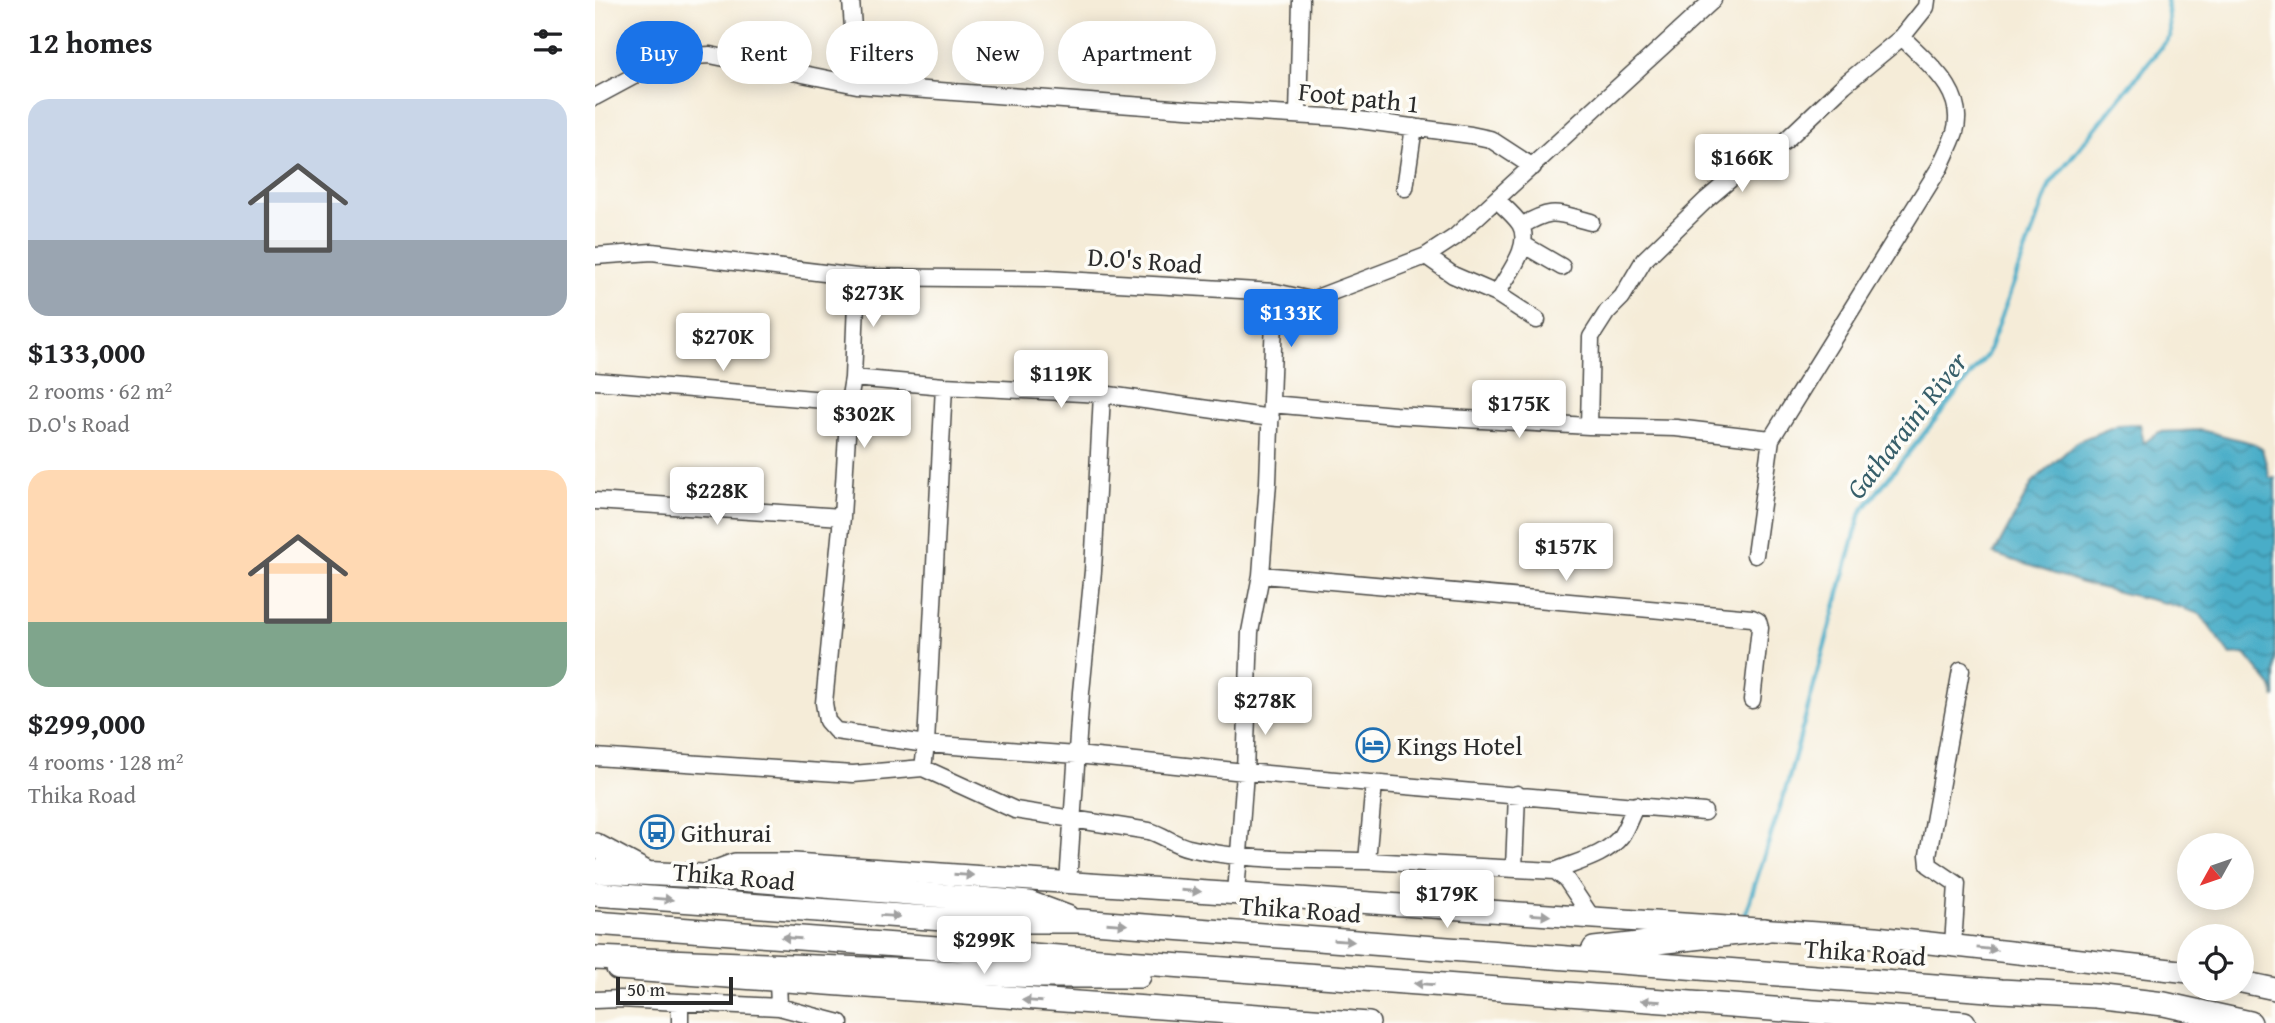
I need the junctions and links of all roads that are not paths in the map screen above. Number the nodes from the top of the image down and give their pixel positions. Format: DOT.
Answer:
graph roads {
  1 [pos="851,0"];
  2 [pos="1301,0"];
  3 [pos="1713,0"];
  4 [pos="1927,0"];
  5 [pos="1902,37"];
  6 [pos="857,85"];
  7 [pos="595,97"];
  8 [pos="1298,115"];
  9 [pos="1414,127"];
  10 [pos="1533,167"];
  11 [pos="1405,188"];
  12 [pos="1497,200"];
  13 [pos="1591,222"];
  14 [pos="1521,226"];
  15 [pos="1524,245"];
  16 [pos="595,256"];
  17 [pos="1426,256"];
  18 [pos="1562,267"];
  19 [pos="857,277"];
  20 [pos="1275,292"];
  21 [pos="1497,294"];
  22 [pos="1537,320"];
  23 [pos="853,379"];
  24 [pos="595,381"];
  25 [pos="944,386"];
  26 [pos="1102,394"];
  27 [pos="849,402"];
  28 [pos="1271,411"];
  29 [pos="1589,426"];
  30 [pos="1771,439"];
  31 [pos="595,501"];
  32 [pos="842,517"];
  33 [pos="1755,555"];
  34 [pos="1261,575"];
  35 [pos="1961,670"];
  36 [pos="1752,700"];
  37 [pos="926,744"];
  38 [pos="1077,755"];
  39 [pos="595,757"];
  40 [pos="923,768"];
  41 [pos="1245,772"];
  42 [pos="1374,783"];
  43 [pos="1517,794"];
  44 [pos="1636,805"];
  45 [pos="1704,811"];
  46 [pos="1072,819"];
  47 [pos="595,845"];
  48 [pos="1238,857"];
  49 [pos="1367,861"];
  50 [pos="1514,868"];
  51 [pos="595,871"];
  52 [pos="1555,871"];
  53 [pos="647,873"];
  54 [pos="703,876"];
  55 [pos="1069,883"];
  56 [pos="595,894"];
  57 [pos="1235,894"];
  58 [pos="1592,918"];
  59 [pos="1080,921"];
  60 [pos="595,923"];
  61 [pos="1765,930"];
  62 [pos="1953,945"];
  63 [pos="1539,955"];
  64 [pos="595,958"];
  65 [pos="595,967"];
  66 [pos="1226,970"];
  67 [pos="2177,971"];
  68 [pos="778,981"];
  69 [pos="2254,985"];
  70 [pos="2275,989"];
  71 [pos="595,1000"];
  72 [pos="680,1003"];
  73 [pos="779,1007"];
  74 [pos="1235,1018"];
  75 [pos="680,1023"];
  76 [pos="840,1023"];
  77 [pos="1369,1023"];
  78 [pos="1964,1023"];
  79 [pos="2249,1023"];
  1 -- 6 [label="street"];
  2 -- 8 [label="street"];
  3 -- 10 [label="street, D.O's Road"];
  4 -- 5 [label="street"];
  5 -- 29 [label="street"];
  5 -- 30 [label="street"];
  6 -- 7 [label="street, Foot path 1"];
  6 -- 8 [label="street, Foot path 1"];
  8 -- 9 [label="street, Foot path 1"];
  9 -- 10 [label="street, Foot path 1"];
  9 -- 11 [label="street"];
  10 -- 12 [label="street, D.O's Road"];
  12 -- 14 [label="street"];
  12 -- 17 [label="street, D.O's Road"];
  13 -- 14 [label="street"];
  14 -- 15 [label="street"];
  15 -- 18 [label="street"];
  15 -- 21 [label="street"];
  16 -- 19 [label="street, D.O's Road"];
  17 -- 20 [label="street, D.O's Road"];
  17 -- 21 [label="street"];
  19 -- 20 [label="street, D.O's Road"];
  19 -- 23 [label="street"];
  20 -- 28 [label="street"];
  21 -- 22 [label="street"];
  23 -- 25 [label="street"];
  23 -- 27 [label="street"];
  24 -- 27 [label="street"];
  25 -- 26 [label="street"];
  25 -- 37 [label="street"];
  26 -- 28 [label="street"];
  26 -- 38 [label="street"];
  27 -- 32 [label="street"];
  28 -- 29 [label="street"];
  28 -- 34 [label="street"];
  29 -- 30 [label="street"];
  30 -- 33 [label="street"];
  31 -- 32 [label="street"];
  32 -- 37 [label="street"];
  34 -- 36 [label="street"];
  34 -- 41 [label="street"];
  35 -- 62 [label="street"];
  37 -- 38 [label="street"];
  37 -- 40 [label="street"];
  38 -- 41 [label="street"];
  38 -- 46 [label="street"];
  39 -- 40 [label="street"];
  40 -- 46 [label="street"];
  41 -- 42 [label="street"];
  41 -- 48 [label="street"];
  42 -- 43 [label="street"];
  42 -- 49 [label="street"];
  43 -- 44 [label="street"];
  43 -- 50 [label="street"];
  44 -- 45 [label="street"];
  44 -- 52 [label="street"];
  46 -- 48 [label="street"];
  46 -- 55 [label="street"];
  47 -- 53 [label="highway"];
  48 -- 49 [label="street"];
  48 -- 57 [label="street"];
  49 -- 50 [label="street"];
  50 -- 52 [label="street"];
  51 -- 53 [label="highway"];
  52 -- 58 [label="street"];
  53 -- 54 [label="highway"];
  54 -- 55 [label="main road, Thika Road, one-way"];
  54 -- 59 [label="highway"];
  55 -- 57 [label="main road, Thika Road, one-way"];
  56 -- 59 [label="highway, Thika Road, one-way"];
  57 -- 58 [label="main road, Thika Road, one-way"];
  58 -- 61 [label="main road, Thika Road"];
  59 -- 63 [label="highway, Thika Road, one-way"];
  66 -- 60 [label="highway, one-way"];
  61 -- 62 [label="main road, Thika Road"];
  61 -- 63 [label="highway"];
  62 -- 67 [label="main road, Thika Road, one-way"];
  63 -- 79 [label="highway, Thika Road"];
  64 -- 66 [label="highway"];
  65 -- 68 [label="main road"];
  78 -- 66 [label="highway, one-way"];
  68 -- 73 [label="street"];
  74 -- 68 [label="main road, one-way"];
  69 -- 70 [label="main road"];
  71 -- 72 [label="street"];
  72 -- 73 [label="street"];
  72 -- 75 [label="street"];
  73 -- 76 [label="street"];
  74 -- 77 [label="main road"];
}
